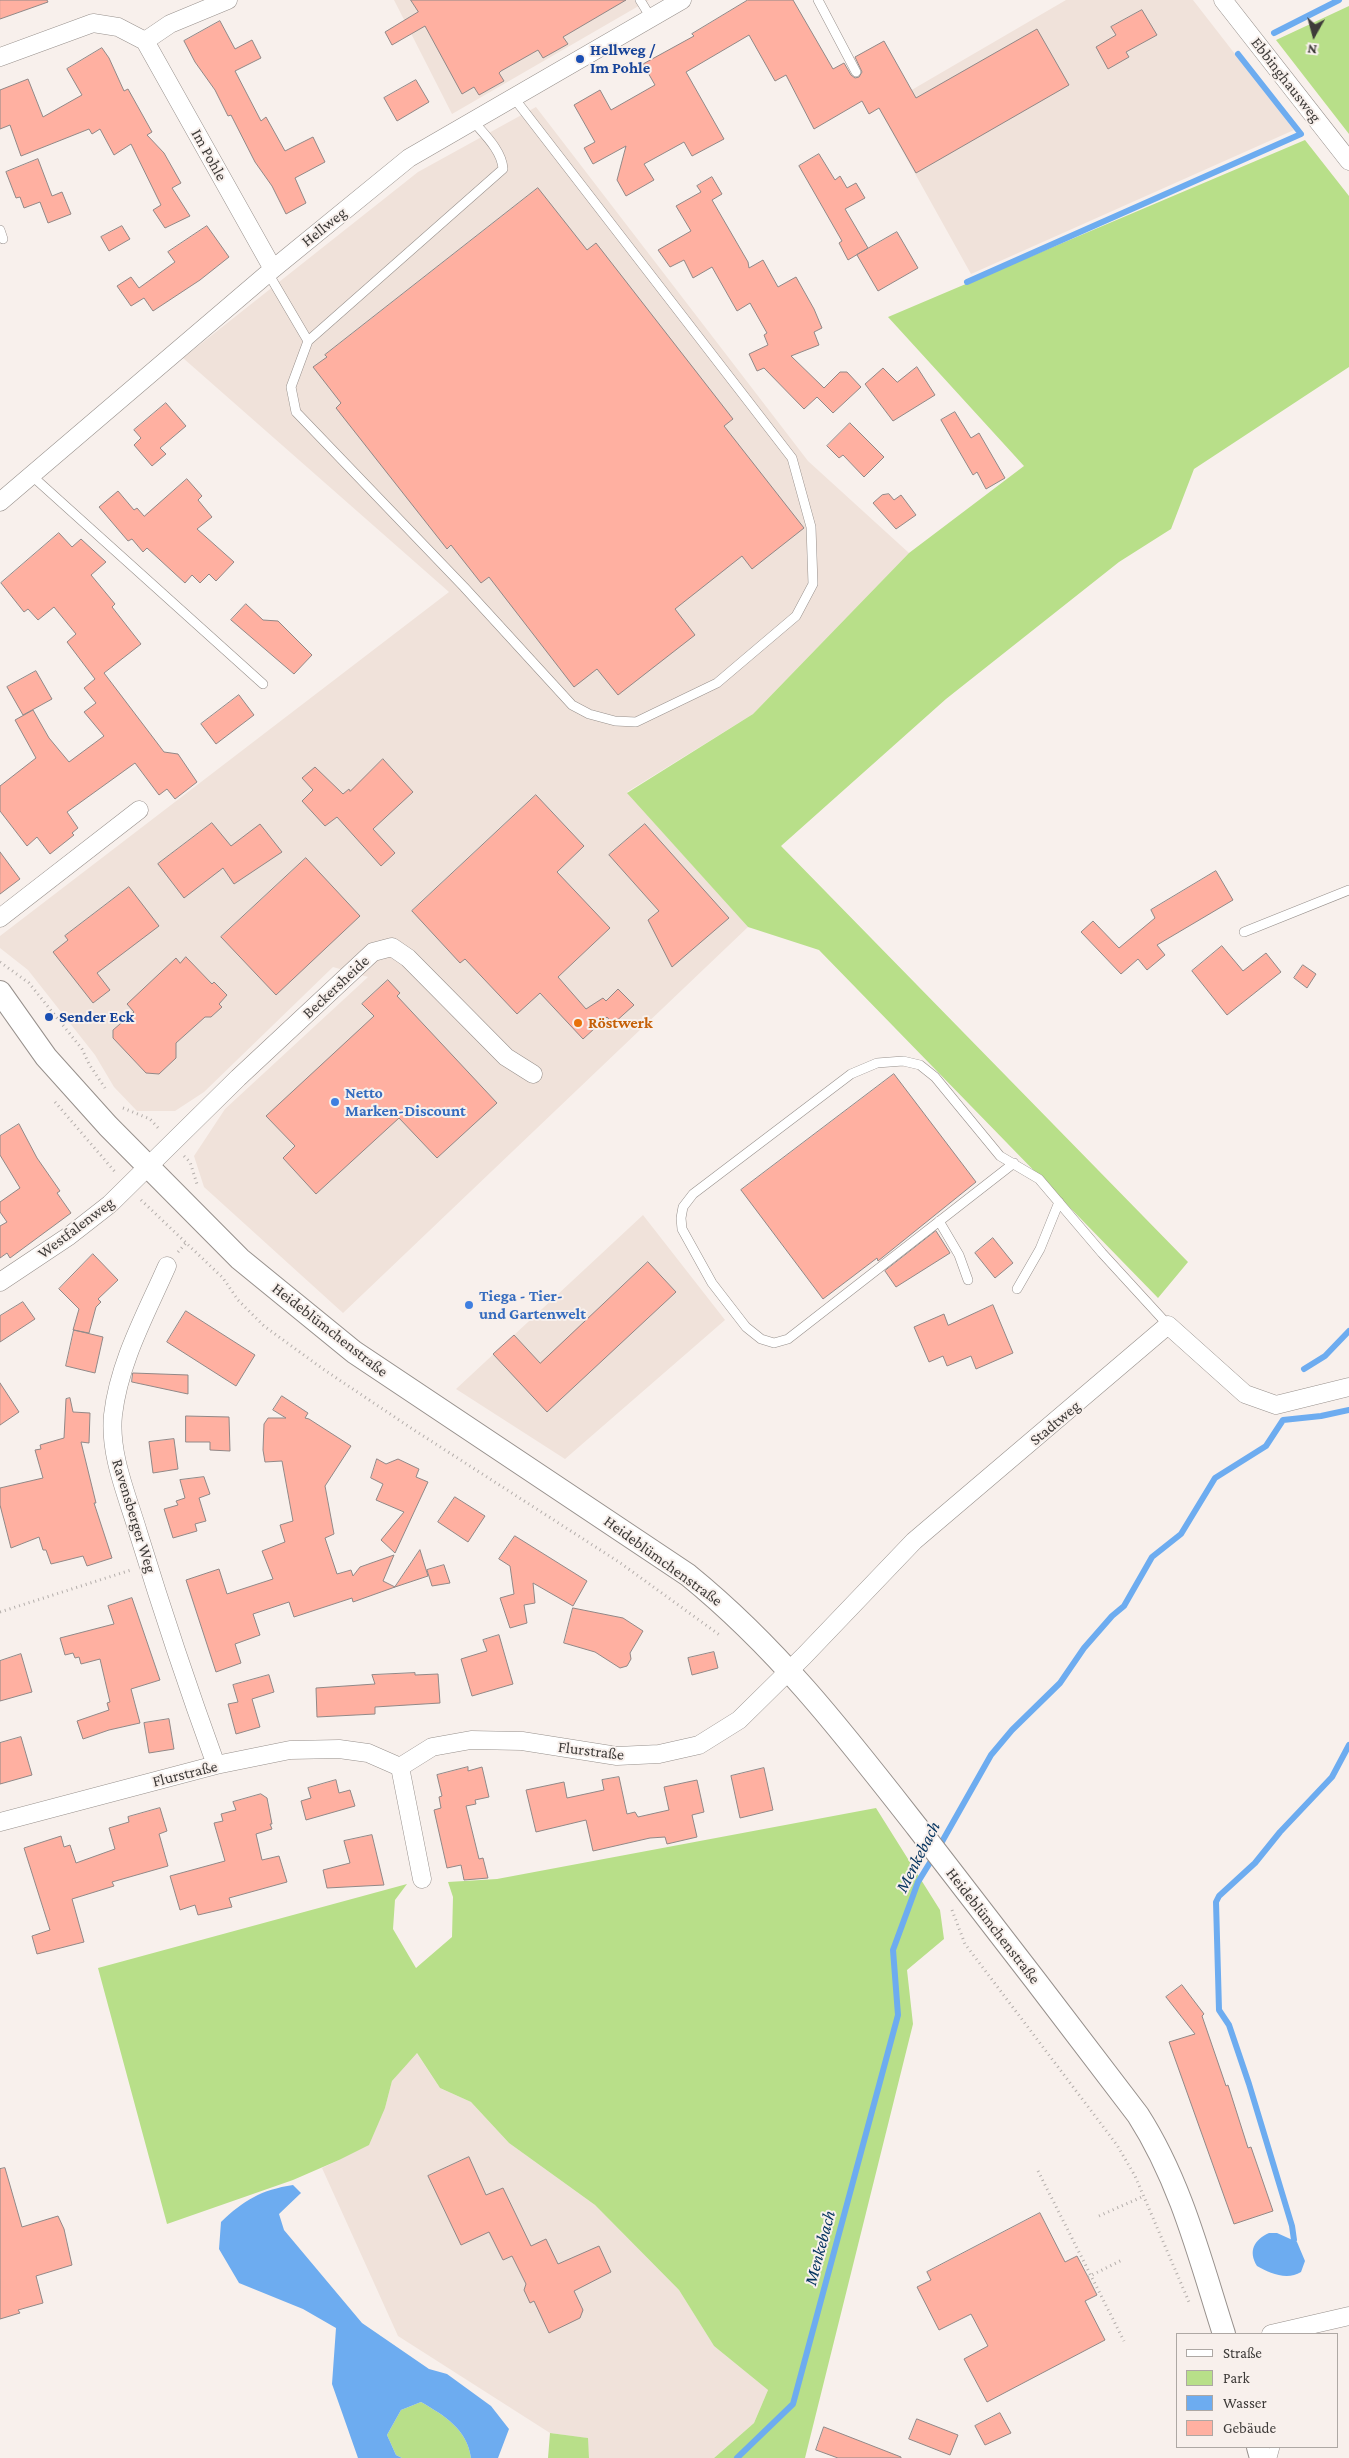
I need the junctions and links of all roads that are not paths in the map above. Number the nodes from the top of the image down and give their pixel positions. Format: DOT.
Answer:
graph roads {
  1 [pos="228,0"];
  2 [pos="640,0"];
  3 [pos="682,0"];
  4 [pos="818,0"];
  5 [pos="1223,0"];
  6 [pos="651,18"];
  7 [pos="145,41"];
  8 [pos="0,57"];
  9 [pos="856,72"];
  10 [pos="514,98"];
  11 [pos="473,121"];
  12 [pos="1349,160"];
  13 [pos="270,271"];
  14 [pos="308,341"];
  15 [pos="31,476"];
  16 [pos="0,502"];
  17 [pos="263,684"];
  18 [pos="139,810"];
  19 [pos="1349,890"];
  20 [pos="0,918"];
  21 [pos="1244,932"];
  22 [pos="0,992"];
  23 [pos="533,1074"];
  24 [pos="1014,1163"];
  25 [pos="147,1167"];
  26 [pos="1059,1202"];
  27 [pos="939,1221"];
  28 [pos="167,1266"];
  29 [pos="968,1280"];
  30 [pos="0,1282"];
  31 [pos="1017,1289"];
  32 [pos="1168,1325"];
  33 [pos="1349,1387"];
  34 [pos="790,1670"];
  35 [pos="216,1765"];
  36 [pos="400,1767"];
  37 [pos="0,1822"];
  38 [pos="422,1879"];
  39 [pos="1349,2316"];
  40 [pos="1300,2330"];
  41 [pos="1224,2333"];
  42 [pos="1278,2333"];
  1 -- 7 [label="street"];
  2 -- 6 [label="lane"];
  3 -- 6 [label="street, Hellweg"];
  4 -- 9 [label="lane"];
  5 -- 12 [label="street, Ebbinghausweg"];
  6 -- 10 [label="street, Hellweg"];
  7 -- 8 [label="street"];
  7 -- 13 [label="street, Im Pohle"];
  10 -- 11 [label="street, Hellweg"];
  10 -- 14 [label="lane"];
  11 -- 13 [label="street, Hellweg"];
  11 -- 14 [label="lane"];
  13 -- 14 [label="lane"];
  13 -- 15 [label="street, Hellweg"];
  15 -- 16 [label="street, Hellweg"];
  15 -- 17 [label="lane"];
  18 -- 20 [label="street"];
  19 -- 21 [label="lane"];
  22 -- 25 [label="street, Heideblümchenstraße"];
  23 -- 25 [label="street, Beckersheide"];
  24 -- 26 [label="lane"];
  24 -- 27 [label="lane"];
  24 -- 27 [label="lane"];
  25 -- 30 [label="street, Westfalenweg"];
  25 -- 34 [label="street, Heideblümchenstraße"];
  26 -- 31 [label="lane"];
  26 -- 32 [label="lane"];
  27 -- 29 [label="lane"];
  28 -- 35 [label="street, Ravensberger Weg"];
  32 -- 33 [label="street"];
  32 -- 34 [label="street, Stadtweg"];
  34 -- 36 [label="street, Flurstraße"];
  34 -- 41 [label="street, Heideblümchenstraße"];
  35 -- 36 [label="street, Flurstraße"];
  35 -- 37 [label="street, Flurstraße"];
  36 -- 38 [label="street"];
  39 -- 40 [label="street"];
  40 -- 42 [label="street"];
}
